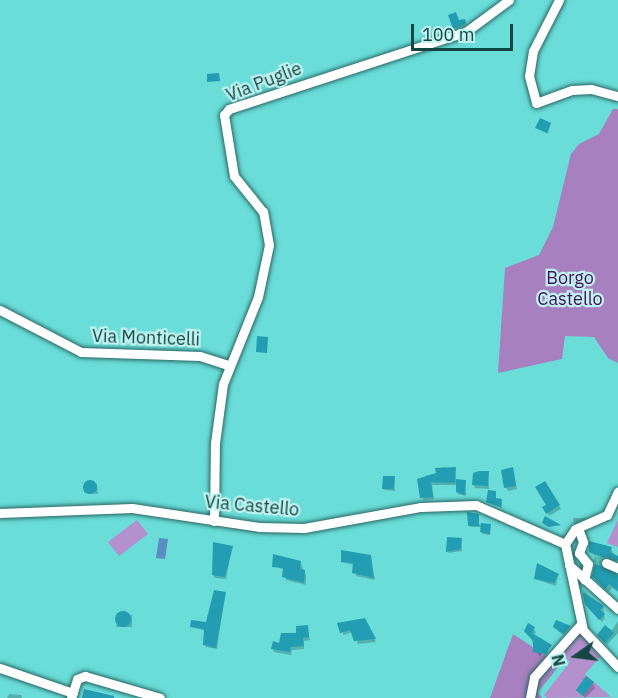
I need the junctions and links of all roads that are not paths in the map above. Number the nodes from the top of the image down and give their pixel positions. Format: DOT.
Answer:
graph roads {
  1 [pos="509,0"];
  2 [pos="559,0"];
  3 [pos="618,96"];
  4 [pos="0,310"];
  5 [pos="227,365"];
  6 [pos="618,491"];
  7 [pos="0,513"];
  8 [pos="214,521"];
  9 [pos="578,528"];
  10 [pos="565,544"];
  11 [pos="579,553"];
  12 [pos="594,558"];
  13 [pos="606,563"];
  14 [pos="569,565"];
  15 [pos="618,568"];
  16 [pos="584,580"];
  17 [pos="618,609"];
  18 [pos="581,624"];
  19 [pos="618,667"];
  20 [pos="0,668"];
  21 [pos="72,696"];
  22 [pos="160,698"];
  23 [pos="530,698"];
  1 -- 5 [label="street, Via Puglie"];
  2 -- 3 [label="street"];
  4 -- 5 [label="street, Via Monticelli"];
  5 -- 8 [label="street, Via Puglie"];
  6 -- 9 [label="street"];
  7 -- 8 [label="street, Via Castello"];
  8 -- 10 [label="street, Via Castello"];
  9 -- 10 [label="street"];
  9 -- 11 [label="street"];
  10 -- 14 [label="street"];
  11 -- 12 [label="street"];
  11 -- 16 [label="street"];
  13 -- 15 [label="street"];
  14 -- 16 [label="street"];
  14 -- 18 [label="street"];
  16 -- 17 [label="street"];
  18 -- 19 [label="street"];
  18 -- 23 [label="street"];
  20 -- 21 [label="street"];
  21 -- 22 [label="street"];
}
